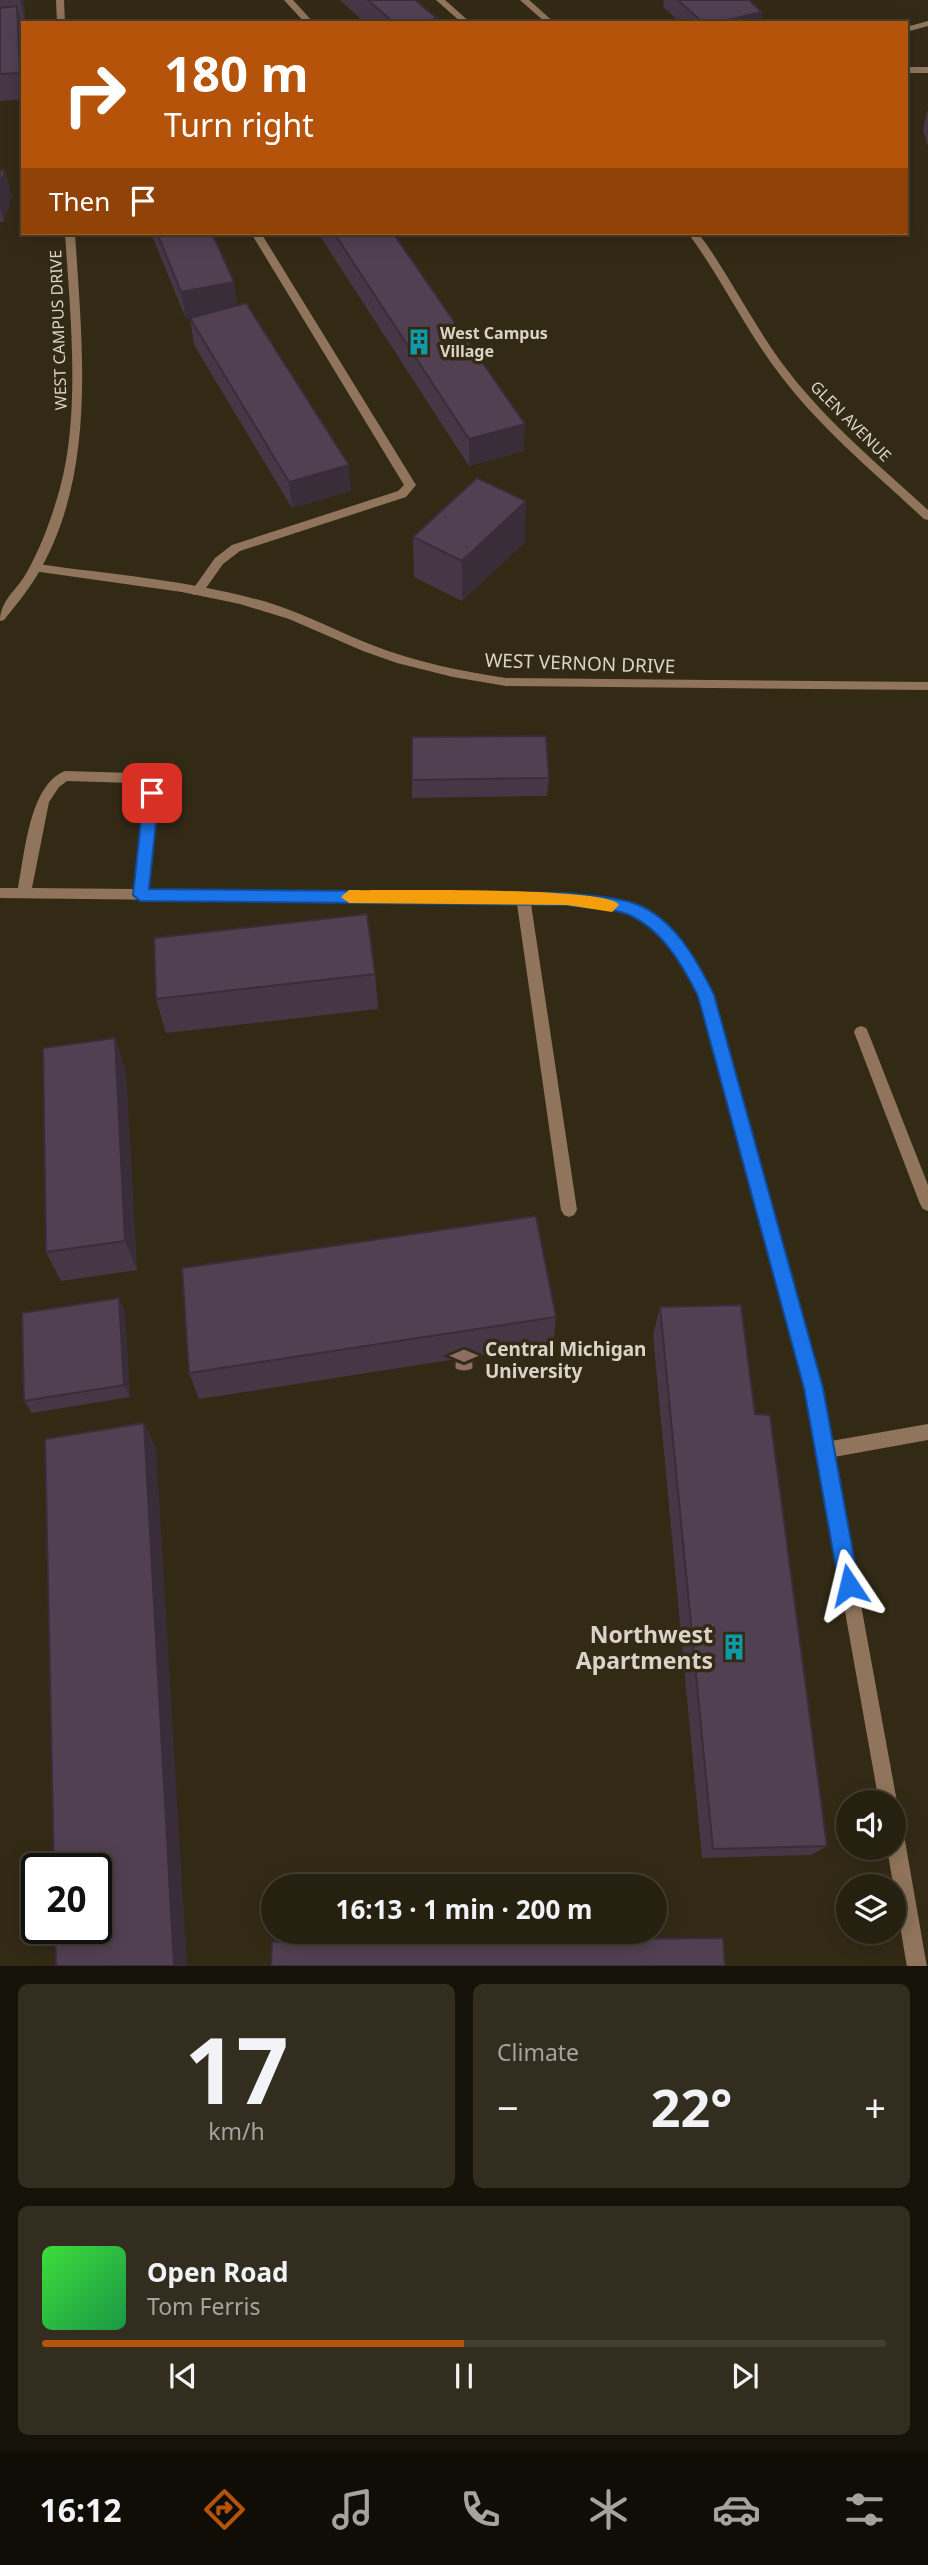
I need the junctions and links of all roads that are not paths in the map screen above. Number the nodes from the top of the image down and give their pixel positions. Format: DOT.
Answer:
graph roads {
  1 [pos="60,0"];
  2 [pos="288,0"];
  3 [pos="440,0"];
  4 [pos="524,0"];
  5 [pos="61,21"];
  6 [pos="308,21"];
  7 [pos="465,21"];
  8 [pos="549,21"];
  9 [pos="928,23"];
  10 [pos="908,29"];
  11 [pos="908,70"];
  12 [pos="928,70"];
  13 [pos="70,235"];
  14 [pos="257,235"];
  15 [pos="694,235"];
  16 [pos="928,516"];
  17 [pos="37,568"];
  18 [pos="197,592"];
  19 [pos="0,617"];
  20 [pos="928,686"];
  21 [pos="0,893"];
  22 [pos="24,894"];
  23 [pos="140,895"];
  24 [pos="523,898"];
  25 [pos="861,1032"];
  26 [pos="928,1204"];
  27 [pos="569,1210"];
  28 [pos="928,1432"];
  29 [pos="824,1450"];
  30 [pos="886,1790"];
  31 [pos="898,1860"];
  32 [pos="917,1966"];
  1 -- 5 [label="street"];
  2 -- 6 [label="street"];
  3 -- 7 [label="street"];
  4 -- 8 [label="street"];
  9 -- 10 [label="street"];
  11 -- 12 [label="street"];
  13 -- 17 [label="street, WEST CAMPUS DRIVE"];
  14 -- 18 [label="street"];
  15 -- 16 [label="street, GLEN AVENUE"];
  17 -- 18 [label="street, WEST VERNON DRIVE"];
  17 -- 19 [label="street, WEST CAMPUS DRIVE"];
  18 -- 20 [label="street, WEST VERNON DRIVE"];
  21 -- 22 [label="street"];
  22 -- 23 [label="street"];
  22 -- 23 [label="street"];
  23 -- 24 [label="street"];
  24 -- 27 [label="street"];
  24 -- 29 [label="street"];
  25 -- 26 [label="street"];
  28 -- 29 [label="street"];
  29 -- 30 [label="street"];
  31 -- 32 [label="street"];
}
